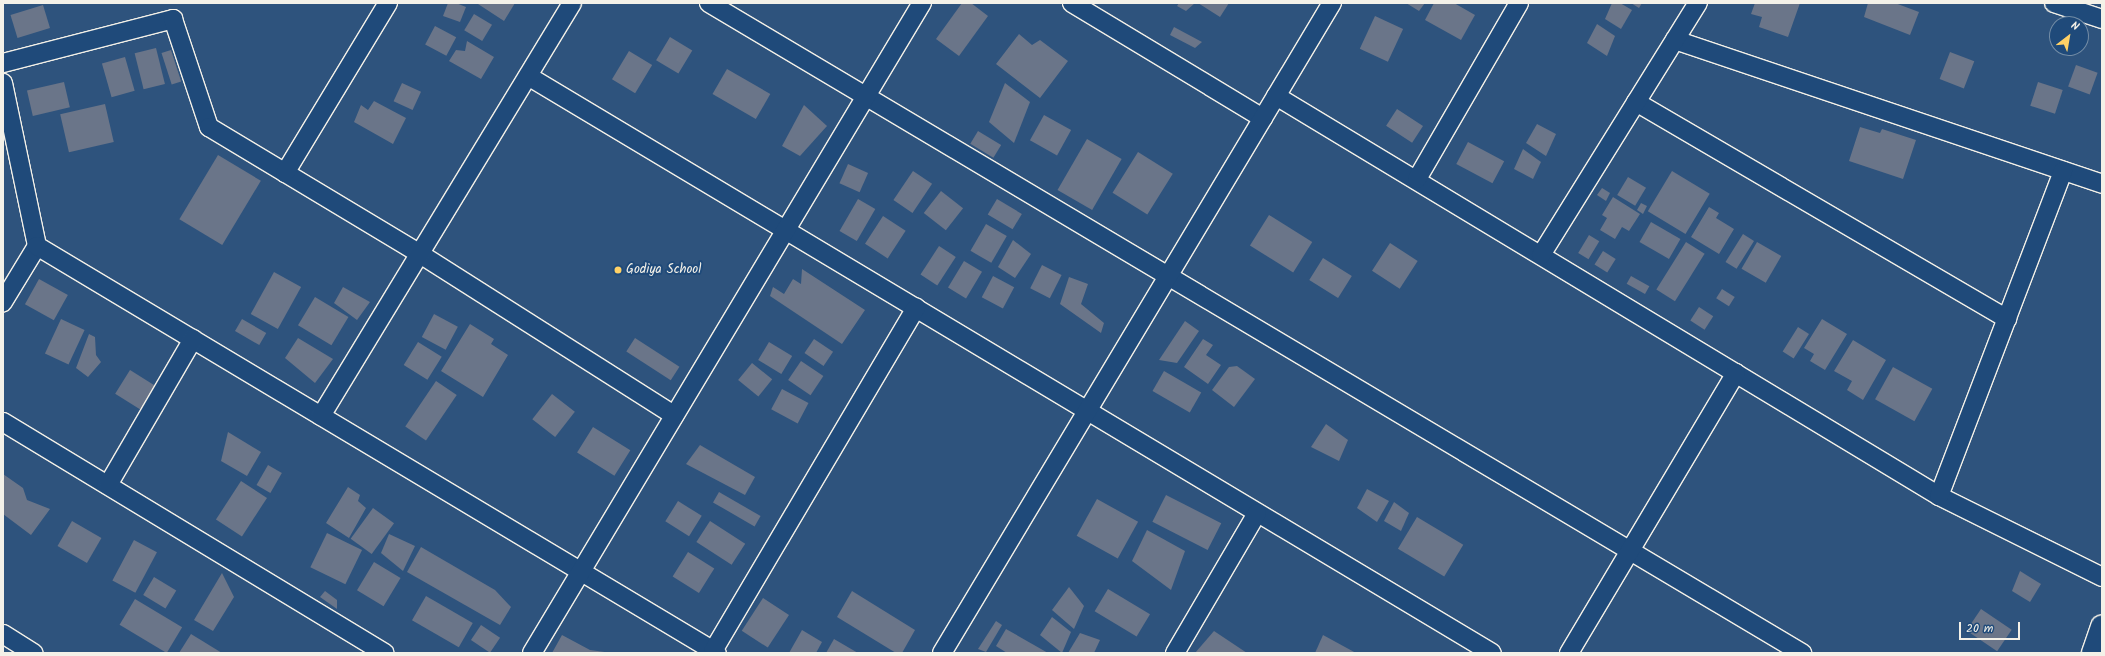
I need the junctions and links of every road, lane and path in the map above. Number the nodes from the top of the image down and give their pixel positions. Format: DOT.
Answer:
graph roads {
  1 [pos="388,3"];
  2 [pos="572,3"];
  3 [pos="709,3"];
  4 [pos="922,3"];
  5 [pos="1072,3"];
  6 [pos="1332,3"];
  7 [pos="1519,3"];
  8 [pos="1698,3"];
  9 [pos="2054,3"];
  10 [pos="1095,9"];
  11 [pos="2102,19"];
  12 [pos="1675,40"];
  13 [pos="3,63"];
  14 [pos="528,76"];
  15 [pos="3,83"];
  16 [pos="866,96"];
  17 [pos="1276,96"];
  18 [pos="1636,102"];
  19 [pos="1263,118"];
  20 [pos="2063,171"];
  21 [pos="285,173"];
  22 [pos="1417,179"];
  23 [pos="2102,184"];
  24 [pos="785,230"];
  25 [pos="37,246"];
  26 [pos="420,254"];
  27 [pos="1541,255"];
  28 [pos="1168,277"];
  29 [pos="3,302"];
  30 [pos="916,308"];
  31 [pos="2007,319"];
  32 [pos="193,339"];
  33 [pos="1736,373"];
  34 [pos="1087,411"];
  35 [pos="674,415"];
  36 [pos="321,416"];
  37 [pos="3,422"];
  38 [pos="108,486"];
  39 [pos="1939,496"];
  40 [pos="1257,513"];
  41 [pos="1630,551"];
  42 [pos="580,571"];
  43 [pos="2102,577"];
  44 [pos="2102,627"];
  45 [pos="3,634"];
  46 [pos="715,652"];
  47 [pos="34,653"];
  48 [pos="386,653"];
  49 [pos="532,653"];
  50 [pos="942,653"];
  51 [pos="1175,653"];
  52 [pos="1492,653"];
  53 [pos="1569,653"];
  54 [pos="1802,653"];
  55 [pos="2093,653"];
  1 -- 21 [label="street"];
  2 -- 14 [label="street"];
  3 -- 16 [label="street"];
  4 -- 16 [label="street"];
  5 -- 10 [label="street"];
  6 -- 17 [label="street"];
  7 -- 22 [label="street"];
  8 -- 12 [label="street"];
  9 -- 11 [label="street"];
  10 -- 19 [label="street"];
  12 -- 18 [label="street"];
  12 -- 20 [label="street"];
  13 -- 21 [label="street"];
  14 -- 24 [label="street"];
  14 -- 26 [label="street"];
  15 -- 25 [label="street"];
  16 -- 24 [label="street"];
  16 -- 28 [label="street"];
  17 -- 19 [label="street"];
  17 -- 22 [label="street"];
  18 -- 27 [label="street"];
  18 -- 31 [label="street"];
  19 -- 28 [label="street"];
  20 -- 23 [label="street"];
  20 -- 31 [label="street"];
  21 -- 26 [label="street"];
  22 -- 27 [label="street"];
  24 -- 30 [label="street"];
  24 -- 35 [label="street"];
  25 -- 29 [label="street"];
  25 -- 32 [label="street"];
  26 -- 35 [label="street"];
  26 -- 36 [label="street"];
  27 -- 33 [label="street"];
  28 -- 34 [label="street"];
  28 -- 41 [label="street"];
  30 -- 34 [label="street"];
  30 -- 46 [label="street"];
  31 -- 39 [label="street"];
  32 -- 36 [label="street"];
  32 -- 38 [label="street"];
  33 -- 39 [label="street"];
  33 -- 41 [label="street"];
  34 -- 40 [label="street"];
  34 -- 50 [label="street"];
  35 -- 42 [label="street"];
  36 -- 42 [label="street"];
  37 -- 38 [label="street"];
  38 -- 48 [label="street"];
  39 -- 43 [label="street"];
  40 -- 51 [label="street"];
  40 -- 52 [label="street"];
  41 -- 53 [label="street"];
  41 -- 54 [label="street"];
  42 -- 46 [label="street"];
  42 -- 49 [label="street"];
  44 -- 55 [label="street"];
  45 -- 47 [label="street"];
}
